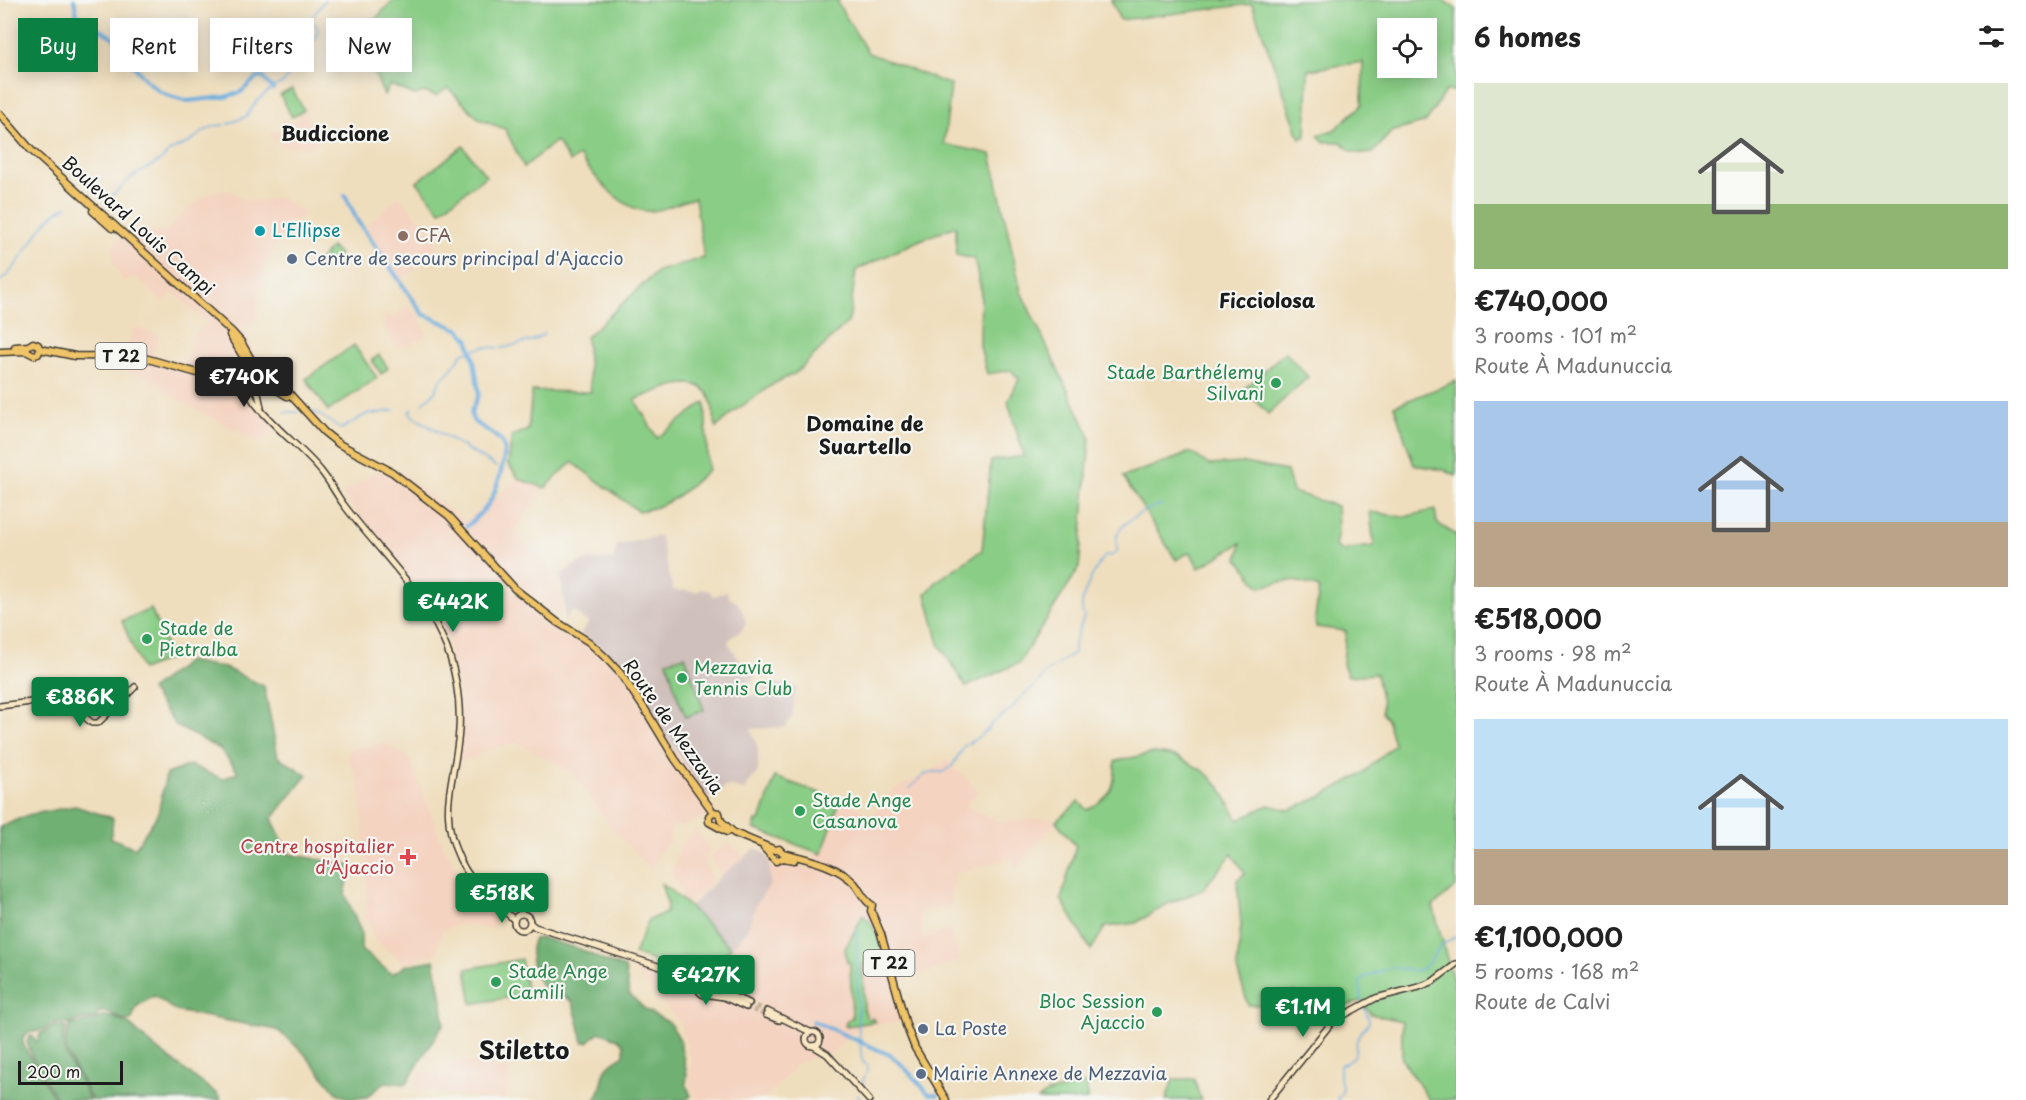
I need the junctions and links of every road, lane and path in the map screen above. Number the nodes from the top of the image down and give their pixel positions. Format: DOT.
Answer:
graph roads {
  1 [pos="0,114"];
  2 [pos="0,120"];
  3 [pos="0,351"];
  4 [pos="253,363"];
  5 [pos="243,368"];
  6 [pos="201,374"];
  7 [pos="266,375"];
  8 [pos="243,385"];
  9 [pos="259,388"];
  10 [pos="303,411"];
  11 [pos="263,412"];
  12 [pos="135,687"];
  13 [pos="0,706"];
  14 [pos="713,812"];
  15 [pos="719,823"];
  16 [pos="773,852"];
  17 [pos="783,856"];
  18 [pos="515,918"];
  19 [pos="531,926"];
  20 [pos="1456,964"];
  21 [pos="699,982"];
  22 [pos="714,989"];
  23 [pos="708,995"];
  24 [pos="766,1013"];
  25 [pos="808,1035"];
  26 [pos="817,1044"];
  27 [pos="869,1100"];
  28 [pos="946,1100"];
  29 [pos="1269,1100"];
  1 -- 4 [label="main road, Boulevard Louis Campi"];
  2 -- 5 [label="main road, Boulevard Louis Campi"];
  3 -- 6 [label="main road, T 22"];
  4 -- 5 [label="main road"];
  4 -- 7 [label="main road"];
  5 -- 6 [label="main road, T 22"];
  5 -- 8 [label="main road"];
  6 -- 8 [label="main road, T 22"];
  7 -- 9 [label="main road"];
  7 -- 10 [label="main road, Route de Mezzavia"];
  8 -- 9 [label="main road"];
  8 -- 11 [label="main road"];
  9 -- 10 [label="main road, Route de Mezzavia"];
  9 -- 11 [label="main road"];
  10 -- 14 [label="main road, Route de Mezzavia"];
  11 -- 18 [label="main road"];
  12 -- 13 [label="main road"];
  14 -- 15 [label="main road"];
  14 -- 15 [label="main road"];
  15 -- 16 [label="main road, Route de Mezzavia"];
  16 -- 17 [label="main road"];
  16 -- 17 [label="main road"];
  17 -- 28 [label="main road, T 22"];
  18 -- 19 [label="main road"];
  18 -- 19 [label="main road"];
  19 -- 21 [label="main road"];
  20 -- 29 [label="main road"];
  21 -- 22 [label="main road"];
  21 -- 23 [label="main road"];
  22 -- 23 [label="main road"];
  22 -- 23 [label="main road"];
  24 -- 25 [label="main road"];
  25 -- 26 [label="main road"];
  25 -- 26 [label="main road"];
  26 -- 27 [label="main road"];
}
